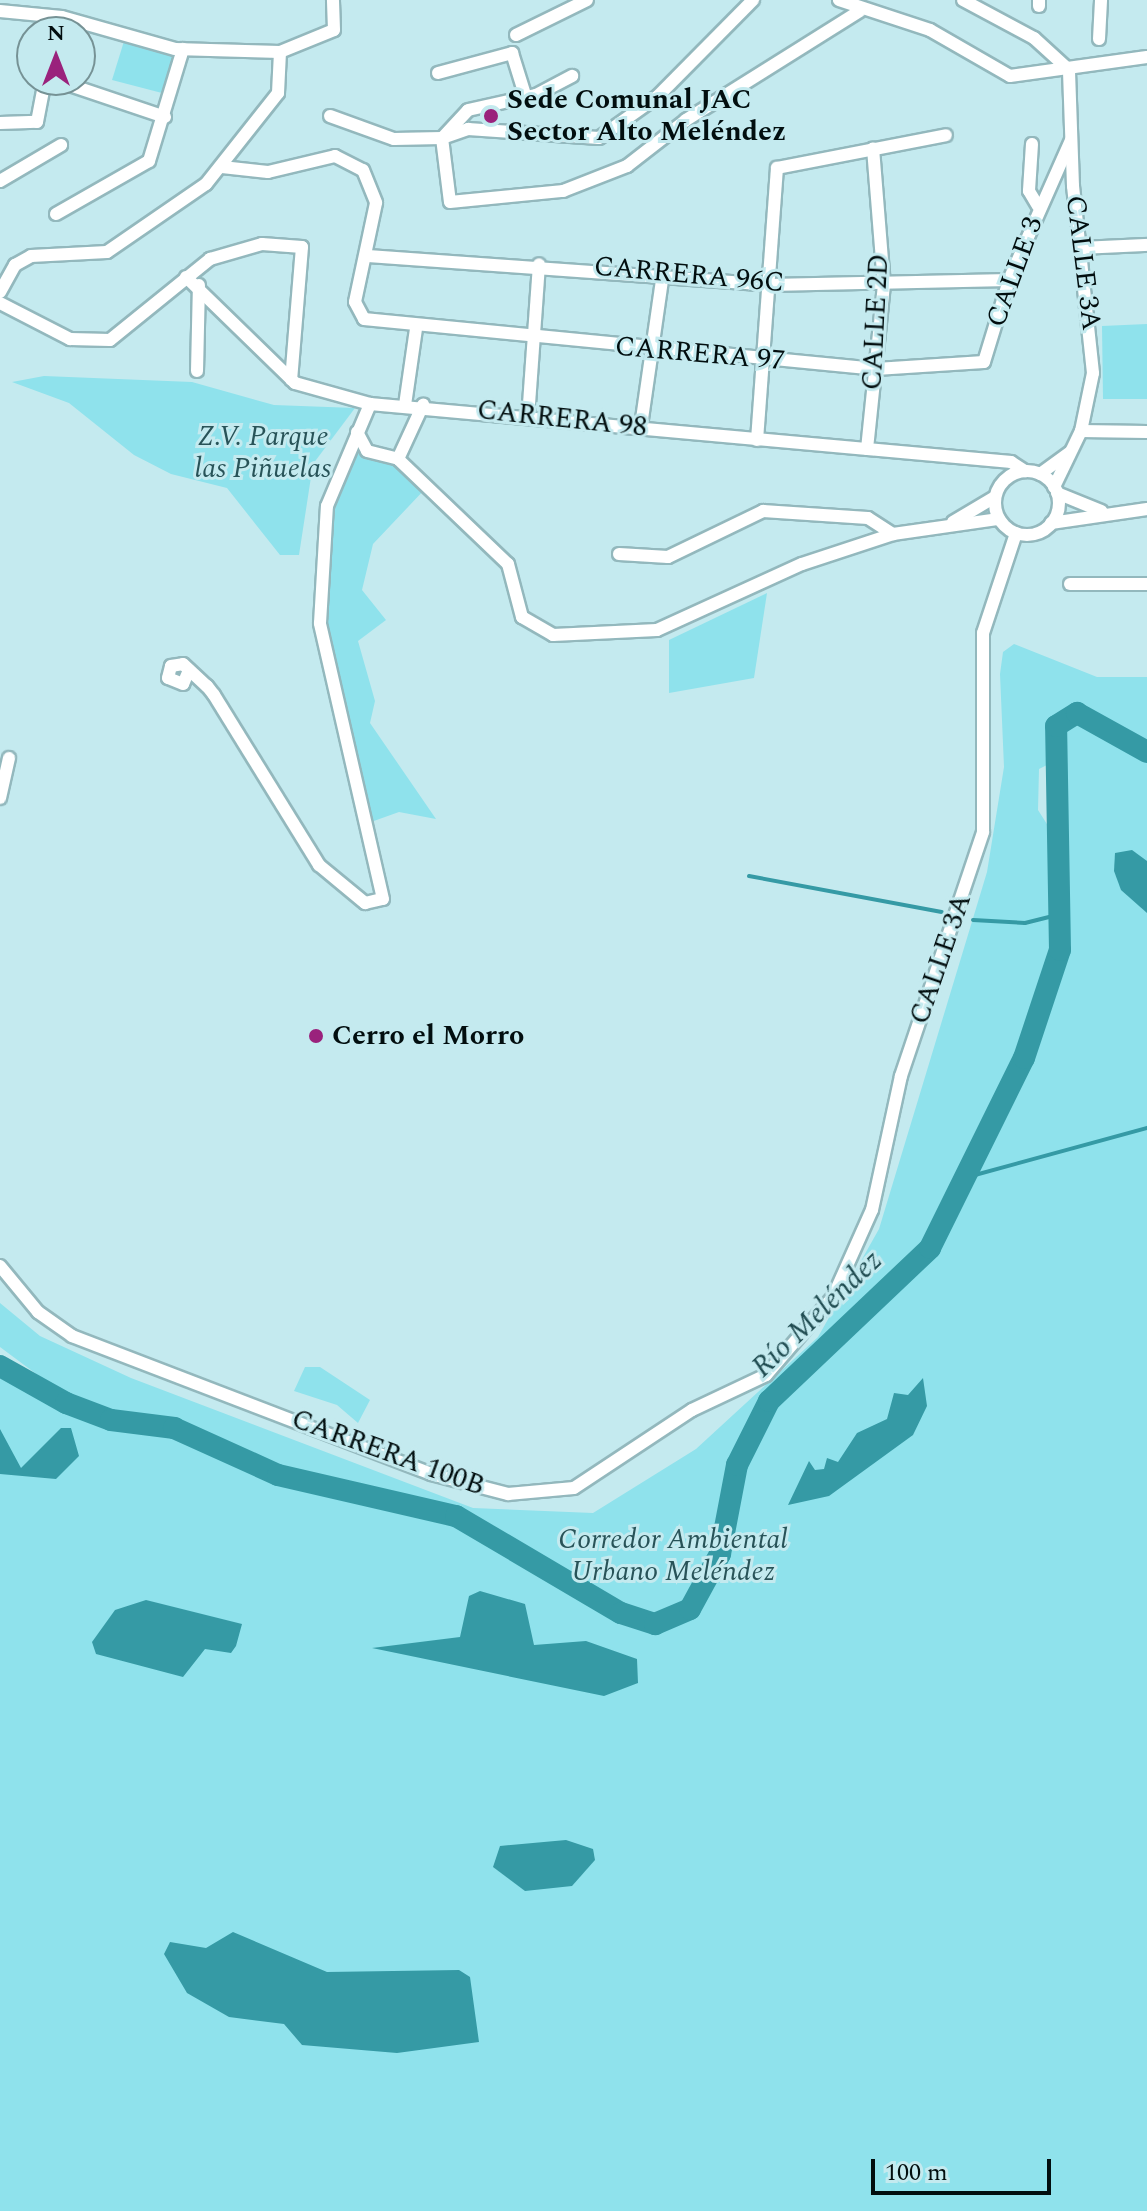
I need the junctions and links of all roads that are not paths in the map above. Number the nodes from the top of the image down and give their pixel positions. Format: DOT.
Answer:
graph roads {
  1 [pos="333,0"];
  2 [pos="753,0"];
  3 [pos="839,0"];
  4 [pos="963,0"];
  5 [pos="1101,0"];
  6 [pos="586,2"];
  7 [pos="0,11"];
  8 [pos="860,11"];
  9 [pos="48,16"];
  10 [pos="96,27"];
  11 [pos="516,35"];
  12 [pos="1099,39"];
  13 [pos="183,49"];
  14 [pos="280,52"];
  15 [pos="1147,57"];
  16 [pos="1069,70"];
  17 [pos="438,73"];
  18 [pos="572,76"];
  19 [pos="96,94"];
  20 [pos="42,96"];
  21 [pos="526,98"];
  22 [pos="330,116"];
  23 [pos="165,117"];
  24 [pos="0,123"];
  25 [pos="946,135"];
  26 [pos="442,138"];
  27 [pos="1071,140"];
  28 [pos="1032,144"];
  29 [pos="61,145"];
  30 [pos="873,148"];
  31 [pos="222,167"];
  32 [pos="0,181"];
  33 [pos="1038,206"];
  34 [pos="56,214"];
  35 [pos="1147,245"];
  36 [pos="1081,248"];
  37 [pos="368,256"];
  38 [pos="539,264"];
  39 [pos="663,273"];
  40 [pos="186,277"];
  41 [pos="1009,280"];
  42 [pos="199,285"];
  43 [pos="770,285"];
  44 [pos="884,285"];
  45 [pos="0,292"];
  46 [pos="0,303"];
  47 [pos="416,329"];
  48 [pos="534,338"];
  49 [pos="648,350"];
  50 [pos="763,360"];
  51 [pos="984,362"];
  52 [pos="876,369"];
  53 [pos="197,371"];
  54 [pos="291,380"];
  55 [pos="370,404"];
  56 [pos="405,405"];
  57 [pos="423,405"];
  58 [pos="528,418"];
  59 [pos="641,426"];
  60 [pos="1081,431"];
  61 [pos="357,432"];
  62 [pos="1147,432"];
  63 [pos="757,440"];
  64 [pos="867,449"];
  65 [pos="367,451"];
  66 [pos="1070,452"];
  67 [pos="346,453"];
  68 [pos="398,459"];
  69 [pos="984,463"];
  70 [pos="1025,471"];
  71 [pos="1040,474"];
  72 [pos="1002,483"];
  73 [pos="1056,490"];
  74 [pos="995,497"];
  75 [pos="1147,509"];
  76 [pos="1101,511"];
  77 [pos="999,519"];
  78 [pos="953,522"];
  79 [pos="1051,523"];
  80 [pos="1016,533"];
  81 [pos="893,534"];
  82 [pos="619,554"];
  83 [pos="1070,584"];
  84 [pos="1147,584"];
  85 [pos="189,670"];
  86 [pos="9,758"];
  87 [pos="0,798"];
  88 [pos="0,1266"];
  89 [pos="782,1362"];
  1 -- 14 [label="street"];
  2 -- 26 [label="street"];
  3 -- 8 [label="street"];
  4 -- 16 [label="street"];
  5 -- 12 [label="street"];
  6 -- 11 [label="street"];
  7 -- 9 [label="street"];
  8 -- 16 [label="street"];
  8 -- 26 [label="street"];
  10 -- 13 [label="street"];
  13 -- 14 [label="street"];
  13 -- 23 [label="street"];
  14 -- 31 [label="street"];
  15 -- 16 [label="street"];
  16 -- 27 [label="street, CALLE 3A"];
  17 -- 21 [label="street"];
  18 -- 21 [label="street"];
  19 -- 23 [label="street"];
  20 -- 24 [label="street"];
  21 -- 26 [label="street"];
  22 -- 26 [label="street"];
  23 -- 34 [label="street"];
  25 -- 30 [label="street"];
  27 -- 33 [label="street, CALLE 3"];
  27 -- 36 [label="street, CALLE 3A"];
  28 -- 33 [label="street"];
  29 -- 32 [label="street"];
  30 -- 43 [label="street"];
  30 -- 44 [label="street, CALLE 2D"];
  31 -- 37 [label="street"];
  31 -- 45 [label="street"];
  33 -- 41 [label="street, CALLE 3"];
  35 -- 36 [label="street"];
  36 -- 60 [label="street, CALLE 3A"];
  37 -- 38 [label="street, CARRERA 96C"];
  37 -- 47 [label="street, CARRERA 97"];
  38 -- 39 [label="street, CARRERA 96C"];
  38 -- 48 [label="street"];
  39 -- 43 [label="street, CARRERA 96C"];
  39 -- 49 [label="street"];
  40 -- 42 [label="street, CARRERA 98"];
  40 -- 46 [label="street"];
  40 -- 54 [label="street"];
  41 -- 44 [label="street, CARRERA 96C"];
  41 -- 51 [label="street, CALLE 3"];
  42 -- 53 [label="street"];
  42 -- 54 [label="street, CARRERA 98"];
  43 -- 44 [label="street, CARRERA 96C"];
  43 -- 50 [label="street"];
  44 -- 52 [label="street, CALLE 2D"];
  47 -- 48 [label="street, CARRERA 97"];
  47 -- 56 [label="street"];
  48 -- 49 [label="street, CARRERA 97"];
  48 -- 58 [label="street"];
  49 -- 50 [label="street, CARRERA 97"];
  49 -- 59 [label="street"];
  50 -- 52 [label="street, CARRERA 97"];
  50 -- 63 [label="street"];
  51 -- 52 [label="street, CARRERA 97"];
  52 -- 64 [label="street, CALLE 2D"];
  54 -- 55 [label="street, CARRERA 98"];
  55 -- 56 [label="street, CARRERA 98"];
  55 -- 61 [label="street"];
  56 -- 57 [label="street, CARRERA 98"];
  57 -- 58 [label="street, CARRERA 98"];
  57 -- 68 [label="street"];
  58 -- 59 [label="street, CARRERA 98"];
  59 -- 63 [label="street, CARRERA 98"];
  60 -- 62 [label="street"];
  60 -- 66 [label="street, CALLE 3A"];
  61 -- 65 [label="street"];
  61 -- 67 [label="street"];
  63 -- 64 [label="street, CARRERA 98"];
  64 -- 69 [label="street, CARRERA 98"];
  65 -- 67 [label="street"];
  65 -- 68 [label="street"];
  66 -- 71 [label="street, CALLE 3A"];
  66 -- 73 [label="street, CALLE 3A"];
  67 -- 85 [label="street"];
  68 -- 81 [label="street"];
  69 -- 70 [label="street, CARRERA 98"];
  69 -- 72 [label="street"];
  70 -- 71 [label="street"];
  70 -- 72 [label="street"];
  71 -- 73 [label="street"];
  72 -- 74 [label="street"];
  73 -- 76 [label="street"];
  73 -- 79 [label="street"];
  74 -- 77 [label="street"];
  74 -- 78 [label="street"];
  75 -- 76 [label="street"];
  76 -- 79 [label="street"];
  77 -- 78 [label="street"];
  77 -- 80 [label="street"];
  78 -- 81 [label="street"];
  79 -- 80 [label="street"];
  80 -- 89 [label="street, CALLE 3A"];
  81 -- 82 [label="street"];
  83 -- 84 [label="street"];
  86 -- 87 [label="street"];
  88 -- 89 [label="street, CARRERA 100B"];
}
